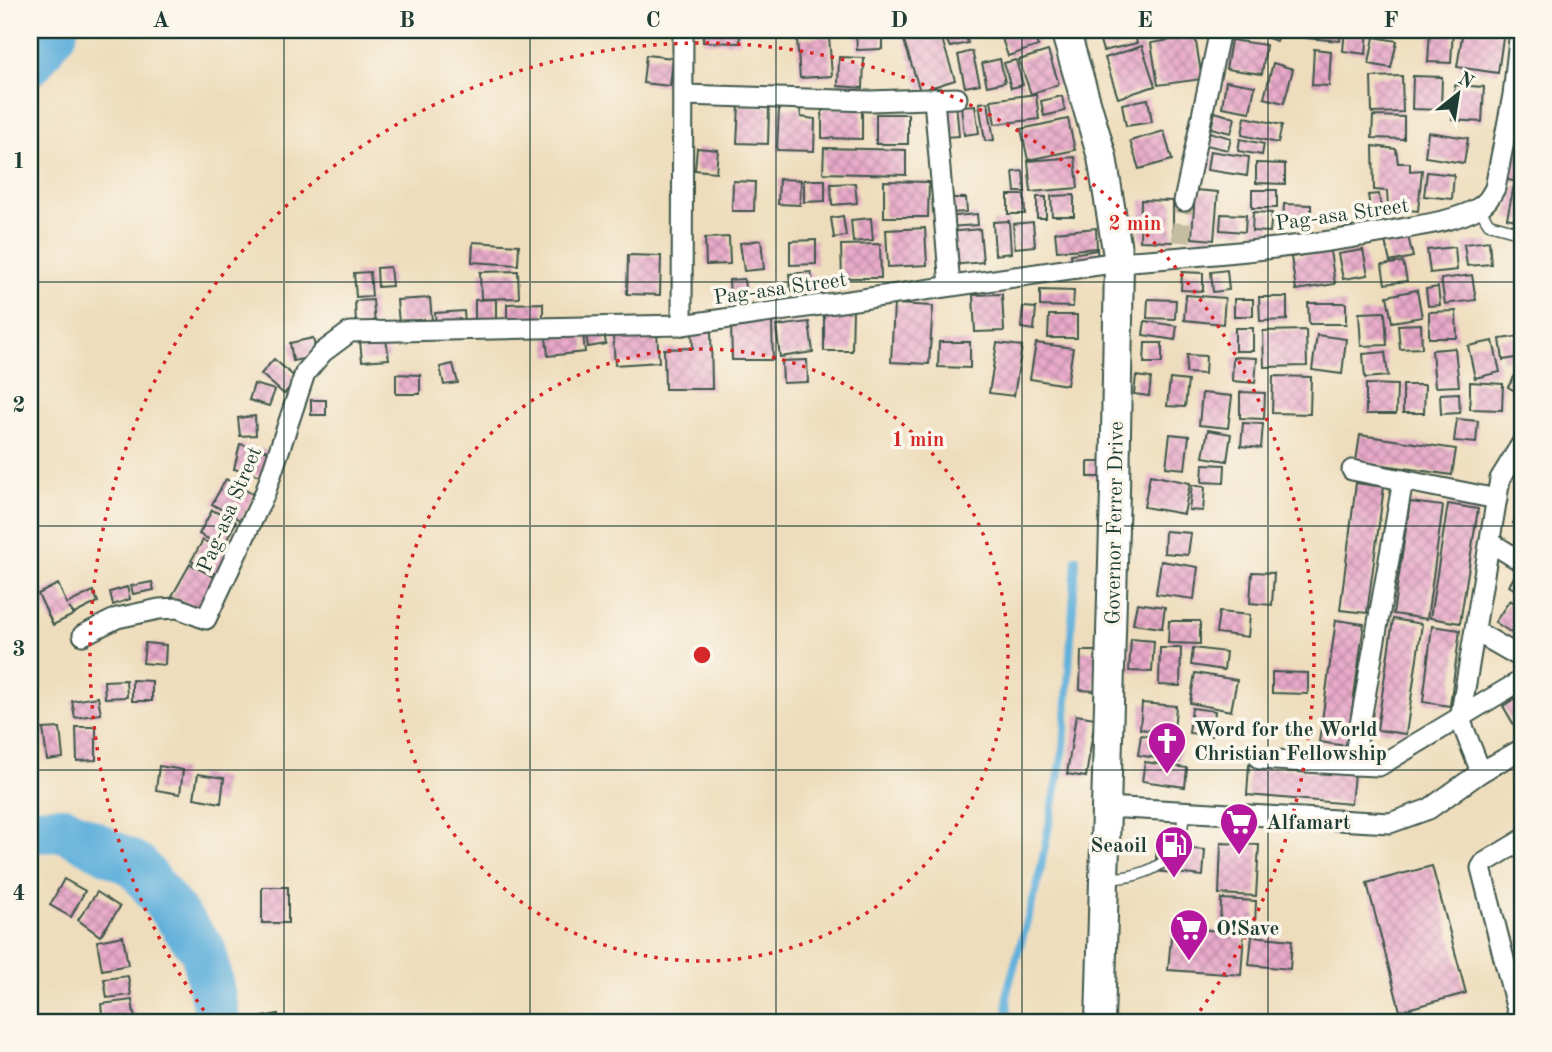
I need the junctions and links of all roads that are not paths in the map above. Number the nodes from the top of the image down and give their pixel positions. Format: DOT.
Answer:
graph roads {
  1 [pos="683,30"];
  2 [pos="1065,30"];
  3 [pos="1220,30"];
  4 [pos="1521,30"];
  5 [pos="683,94"];
  6 [pos="957,98"];
  7 [pos="934,99"];
  8 [pos="1184,201"];
  9 [pos="1479,208"];
  10 [pos="1522,233"];
  11 [pos="1119,262"];
  12 [pos="950,286"];
  13 [pos="682,325"];
  14 [pos="1522,443"];
  15 [pos="1352,470"];
  16 [pos="1403,480"];
  17 [pos="1497,499"];
  18 [pos="1490,542"];
  19 [pos="1522,562"];
  20 [pos="1475,631"];
  21 [pos="83,635"];
  22 [pos="1522,658"];
  23 [pos="1522,680"];
  24 [pos="1460,719"];
  25 [pos="1522,749"];
  26 [pos="1260,760"];
  27 [pos="1353,765"];
  28 [pos="1481,772"];
  29 [pos="1106,807"];
  30 [pos="1184,811"];
  31 [pos="1522,839"];
  32 [pos="1104,878"];
  33 [pos="1100,1022"];
  34 [pos="1520,1022"];
  1 -- 5 [label="street"];
  2 -- 11 [label="main road, Governor Ferrer Drive"];
  3 -- 8 [label="street"];
  4 -- 9 [label="street"];
  5 -- 7 [label="street"];
  5 -- 13 [label="street"];
  6 -- 7 [label="street"];
  7 -- 12 [label="street"];
  9 -- 10 [label="lane"];
  9 -- 11 [label="street, Pag-asa Street"];
  11 -- 12 [label="street, Pag-asa Street"];
  11 -- 29 [label="main road, Governor Ferrer Drive"];
  12 -- 13 [label="street, Pag-asa Street"];
  13 -- 21 [label="street, Pag-asa Street"];
  14 -- 17 [label="street"];
  15 -- 16 [label="street"];
  16 -- 17 [label="street"];
  16 -- 27 [label="street"];
  17 -- 18 [label="street"];
  18 -- 19 [label="street"];
  18 -- 20 [label="street"];
  20 -- 22 [label="street"];
  20 -- 24 [label="street"];
  23 -- 24 [label="street"];
  24 -- 27 [label="street"];
  24 -- 28 [label="street"];
  25 -- 28 [label="street"];
  26 -- 27 [label="street"];
  28 -- 30 [label="street"];
  29 -- 30 [label="street"];
  29 -- 32 [label="main road, Governor Ferrer Drive"];
  30 -- 32 [label="lane"];
  31 -- 34 [label="street"];
  32 -- 33 [label="main road, Governor Ferrer Drive"];
}
